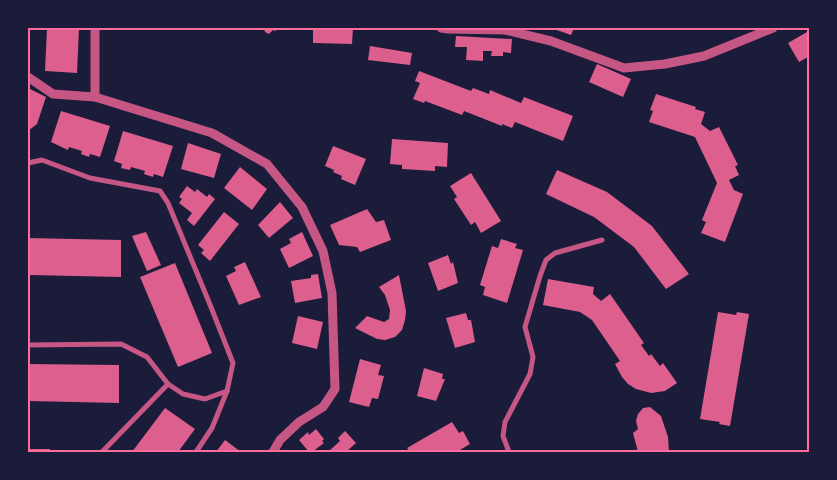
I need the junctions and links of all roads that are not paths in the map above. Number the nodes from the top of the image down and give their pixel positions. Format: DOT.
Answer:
graph roads {
  1 [pos="95,28"];
  2 [pos="441,28"];
  3 [pos="773,28"];
  4 [pos="28,77"];
  5 [pos="95,97"];
  6 [pos="28,163"];
  7 [pos="602,240"];
  8 [pos="28,345"];
  9 [pos="168,384"];
  10 [pos="227,391"];
  11 [pos="102,452"];
  12 [pos="196,452"];
  13 [pos="273,452"];
  14 [pos="509,452"];
  1 -- 5 [label="street"];
  2 -- 3 [label="street"];
  4 -- 5 [label="street"];
  5 -- 13 [label="street"];
  6 -- 10 [label="street"];
  7 -- 14 [label="street"];
  8 -- 9 [label="street"];
  9 -- 10 [label="street"];
  9 -- 11 [label="street"];
  10 -- 12 [label="street"];
}
